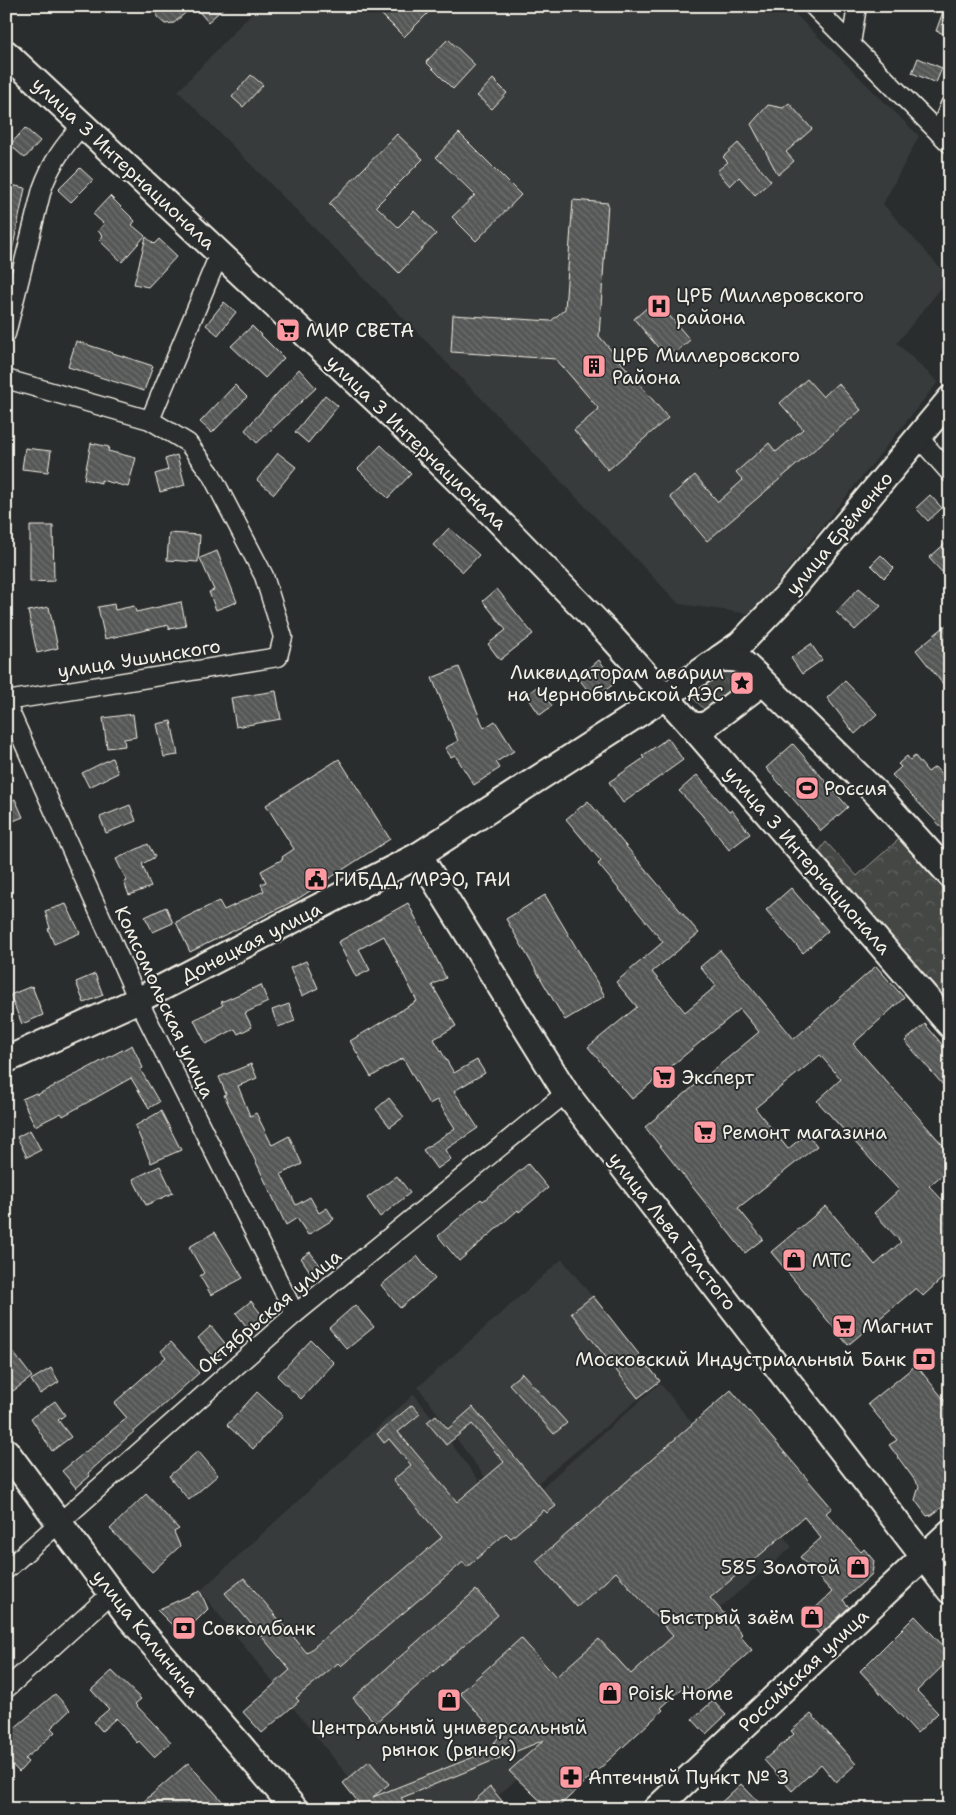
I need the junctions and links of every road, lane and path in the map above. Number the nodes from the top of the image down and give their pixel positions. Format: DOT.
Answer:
graph roads {
  1 [pos="813,6"];
  2 [pos="857,6"];
  3 [pos="851,44"];
  4 [pos="6,53"];
  5 [pos="950,105"];
  6 [pos="83,124"];
  7 [pos="944,138"];
  8 [pos="220,252"];
  9 [pos="6,334"];
  10 [pos="6,379"];
  11 [pos="950,399"];
  12 [pos="150,420"];
  13 [pos="919,438"];
  14 [pos="950,473"];
  15 [pos="733,654"];
  16 [pos="756,676"];
  17 [pos="666,696"];
  18 [pos="6,702"];
  19 [pos="692,725"];
  20 [pos="419,855"];
  21 [pos="946,863"];
  22 [pos="138,1000"];
  23 [pos="950,1025"];
  24 [pos="6,1060"];
  25 [pos="566,1092"];
  26 [pos="295,1314"];
  27 [pos="6,1451"];
  28 [pos="59,1522"];
  29 [pos="950,1532"];
  30 [pos="923,1557"];
  31 [pos="6,1570"];
  32 [pos="950,1591"];
  33 [pos="112,1594"];
  34 [pos="6,1689"];
  35 [pos="295,1809"];
  36 [pos="656,1809"];
  1 -- 3 [label="street"];
  2 -- 3 [label="street"];
  3 -- 7 [label="street"];
  4 -- 6 [label="street, улица 3 Интернационала"];
  5 -- 7 [label="street"];
  6 -- 8 [label="street, улица 3 Интернационала"];
  6 -- 9 [label="street"];
  8 -- 12 [label="street"];
  8 -- 17 [label="street, улица 3 Интернационала"];
  10 -- 12 [label="street"];
  11 -- 13 [label="street, улица Ерёменко"];
  12 -- 18 [label="street, улица Ушинского"];
  13 -- 14 [label="street"];
  13 -- 15 [label="street, улица Ерёменко"];
  15 -- 16 [label="street"];
  15 -- 17 [label="street"];
  16 -- 19 [label="street"];
  16 -- 21 [label="street"];
  17 -- 19 [label="street, улица 3 Интернационала"];
  17 -- 20 [label="street, Донецкая улица"];
  18 -- 22 [label="street, Комсомольская улица"];
  19 -- 23 [label="street, улица 3 Интернационала"];
  20 -- 22 [label="street, Донецкая улица"];
  20 -- 25 [label="street, улица Льва Толстого"];
  22 -- 24 [label="street, Донецкая улица"];
  22 -- 26 [label="street, Комсомольская улица"];
  25 -- 26 [label="street, Октябрьская улица"];
  25 -- 30 [label="street, улица Льва Толстого"];
  26 -- 28 [label="street, Октябрьская улица"];
  27 -- 28 [label="street, улица Калинина"];
  28 -- 31 [label="street, Октябрьская улица"];
  28 -- 33 [label="street, улица Калинина"];
  29 -- 30 [label="street, Российская улица"];
  30 -- 32 [label="street, улица Льва Толстого"];
  30 -- 36 [label="street, Российская улица"];
  33 -- 34 [label="street"];
  33 -- 35 [label="street, улица Калинина"];
}
